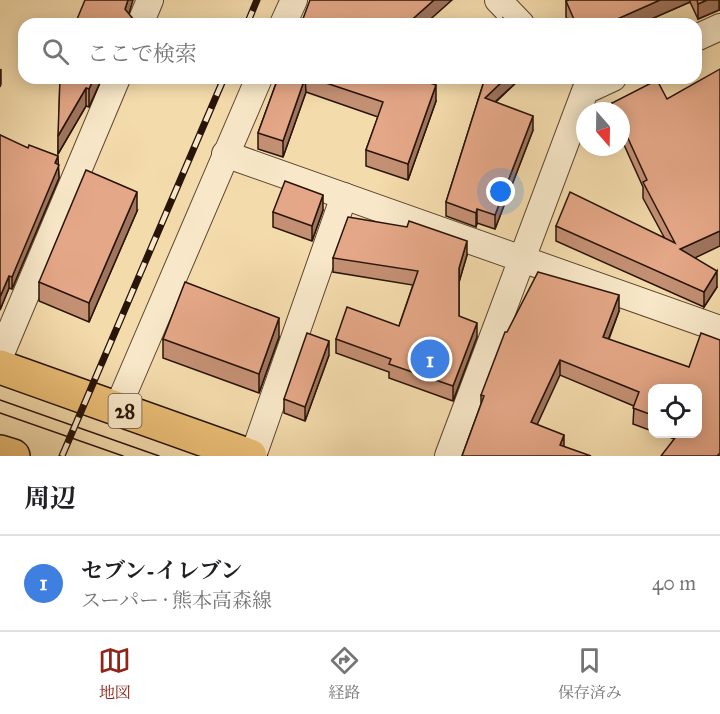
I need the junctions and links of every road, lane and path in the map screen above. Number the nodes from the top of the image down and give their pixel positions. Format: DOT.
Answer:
graph roads {
  1 [pos="150,0"];
  2 [pos="294,0"];
  3 [pos="498,0"];
  4 [pos="142,18"];
  5 [pos="286,18"];
  6 [pos="515,18"];
  7 [pos="720,27"];
  8 [pos="702,35"];
  9 [pos="114,84"];
  10 [pos="256,84"];
  11 [pos="579,84"];
  12 [pos="225,154"];
  13 [pos="344,196"];
  14 [pos="520,259"];
  15 [pos="720,328"];
  16 [pos="0,356"];
  17 [pos="0,367"];
  18 [pos="117,409"];
  19 [pos="0,452"];
  20 [pos="13,456"];
  21 [pos="251,456"];
  22 [pos="448,456"];
  1 -- 4 [label="street"];
  2 -- 5 [label="street"];
  3 -- 6 [label="street"];
  7 -- 8 [label="street"];
  9 -- 16 [label="street"];
  10 -- 12 [label="street"];
  11 -- 14 [label="street"];
  12 -- 13 [label="street"];
  12 -- 18 [label="street"];
  13 -- 14 [label="street"];
  13 -- 21 [label="street"];
  14 -- 15 [label="street"];
  14 -- 22 [label="street"];
  17 -- 18 [label="main road, 28"];
  18 -- 21 [label="main road, 28"];
  19 -- 20 [label="main road"];
}
